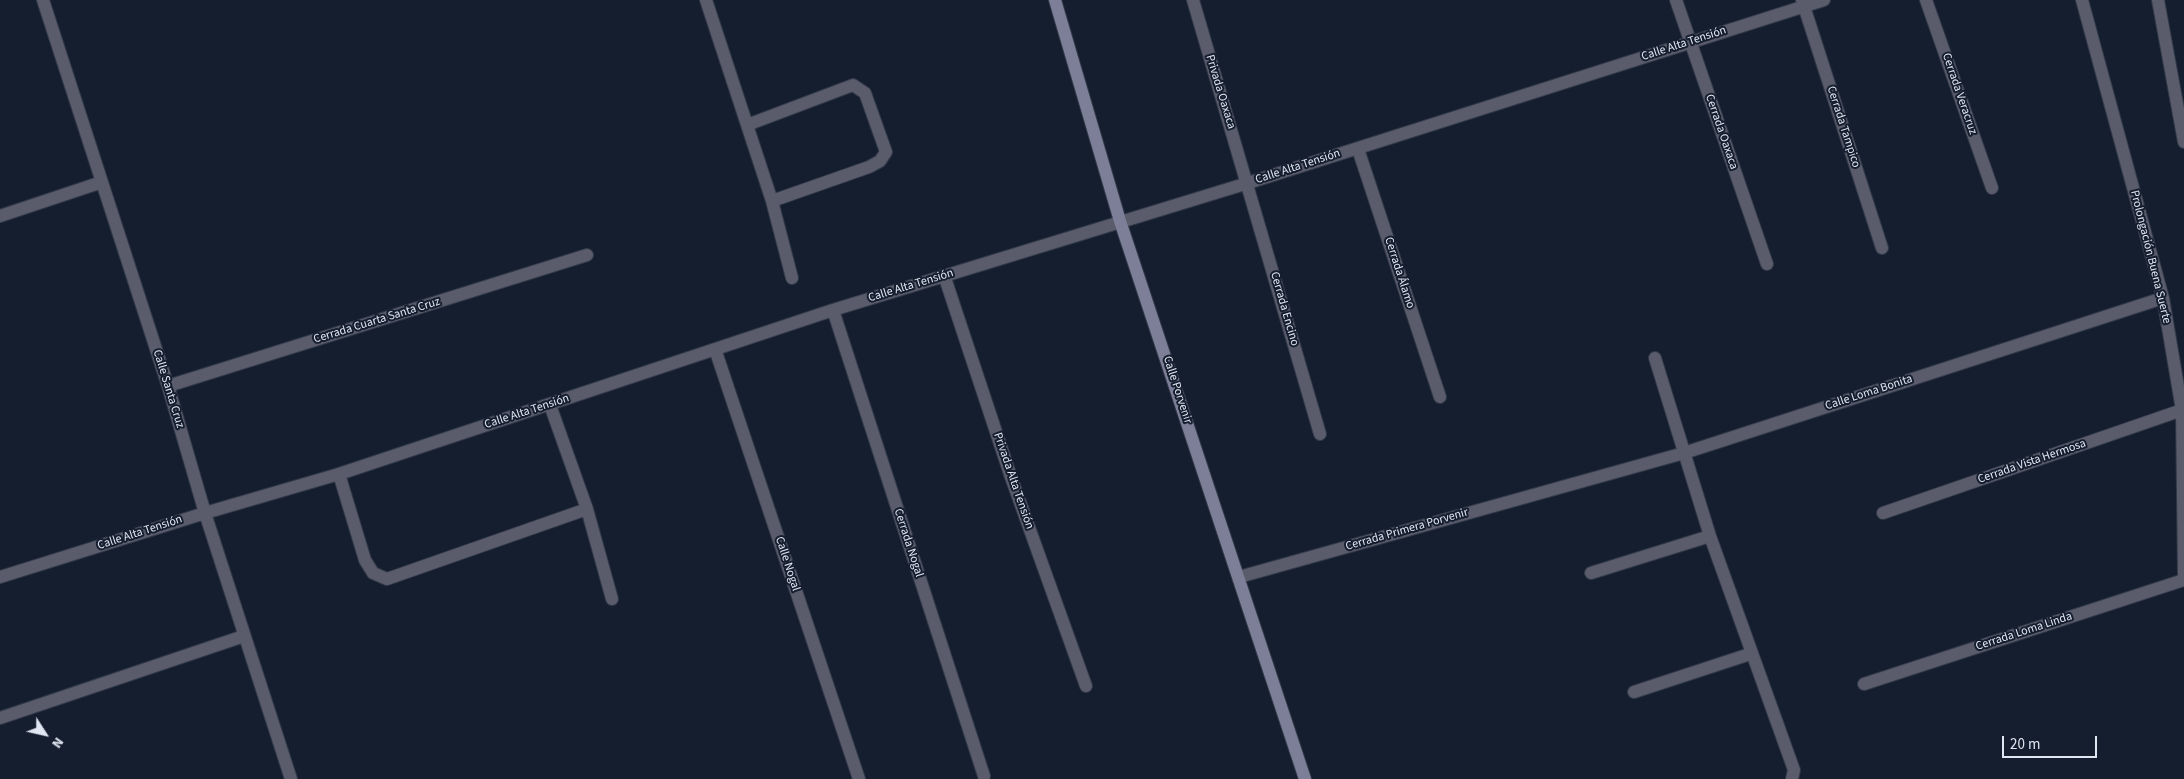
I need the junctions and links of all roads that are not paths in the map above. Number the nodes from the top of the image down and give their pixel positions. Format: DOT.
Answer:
graph roads {
  1 [pos="43,0"];
  2 [pos="706,0"];
  3 [pos="1054,0"];
  4 [pos="1193,0"];
  5 [pos="1676,0"];
  6 [pos="1824,0"];
  7 [pos="1926,0"];
  8 [pos="2082,0"];
  9 [pos="2158,0"];
  10 [pos="1804,3"];
  11 [pos="1691,42"];
  12 [pos="747,125"];
  13 [pos="2184,142"];
  14 [pos="1358,148"];
  15 [pos="102,182"];
  16 [pos="1248,183"];
  17 [pos="1992,188"];
  18 [pos="772,201"];
  19 [pos="0,216"];
  20 [pos="1120,221"];
  21 [pos="1882,248"];
  22 [pos="587,256"];
  23 [pos="1767,264"];
  24 [pos="944,275"];
  25 [pos="792,278"];
  26 [pos="2163,298"];
  27 [pos="832,310"];
  28 [pos="715,349"];
  29 [pos="1655,358"];
  30 [pos="168,386"];
  31 [pos="1440,396"];
  32 [pos="550,405"];
  33 [pos="2182,410"];
  34 [pos="1320,434"];
  35 [pos="1684,453"];
  36 [pos="339,474"];
  37 [pos="1575,483"];
  38 [pos="2183,503"];
  39 [pos="587,509"];
  40 [pos="205,512"];
  41 [pos="1883,513"];
  42 [pos="1710,536"];
  43 [pos="1591,573"];
  44 [pos="0,577"];
  45 [pos="1239,577"];
  46 [pos="2184,580"];
  47 [pos="612,599"];
  48 [pos="244,636"];
  49 [pos="1750,654"];
  50 [pos="1864,684"];
  51 [pos="1086,686"];
  52 [pos="1634,692"];
  53 [pos="0,718"];
  54 [pos="984,776"];
  55 [pos="291,779"];
  56 [pos="859,779"];
  57 [pos="1305,779"];
  58 [pos="1792,779"];
  1 -- 15 [label="street, Calle Santa Cruz"];
  2 -- 12 [label="street"];
  3 -- 20 [label="street, Calle Porvenir"];
  4 -- 16 [label="street, Privada Oaxaca"];
  5 -- 11 [label="street, Cerrada Oaxaca"];
  6 -- 10 [label="street, Calle Alta Tensión"];
  7 -- 17 [label="street, Cerrada Veracruz"];
  8 -- 26 [label="street, Prolongación Buena Suerte"];
  9 -- 13 [label="street"];
  10 -- 11 [label="street, Calle Alta Tensión"];
  10 -- 21 [label="street, Cerrada Tampico"];
  11 -- 14 [label="street, Calle Alta Tensión"];
  11 -- 23 [label="street, Cerrada Oaxaca"];
  12 -- 18 [label="street"];
  12 -- 18 [label="street"];
  14 -- 16 [label="street, Calle Alta Tensión"];
  14 -- 31 [label="street, Cerrada Álamo"];
  15 -- 19 [label="street"];
  15 -- 30 [label="street, Calle Santa Cruz"];
  16 -- 20 [label="street, Calle Alta Tensión"];
  16 -- 34 [label="street, Cerrada Encino"];
  18 -- 25 [label="street"];
  20 -- 24 [label="street, Calle Alta Tensión"];
  20 -- 45 [label="street, Calle Porvenir"];
  22 -- 30 [label="street, Cerrada Cuarta Santa Cruz"];
  24 -- 27 [label="street, Calle Alta Tensión"];
  24 -- 51 [label="street, Privada Alta Tensión"];
  26 -- 33 [label="street, Prolongación Buena Suerte"];
  26 -- 35 [label="street, Calle Loma Bonita"];
  27 -- 28 [label="street, Calle Alta Tensión"];
  27 -- 54 [label="street, Cerrada Nogal"];
  28 -- 32 [label="street, Calle Alta Tensión"];
  28 -- 56 [label="street, Calle Nogal"];
  29 -- 35 [label="street"];
  30 -- 40 [label="street, Calle Santa Cruz"];
  32 -- 36 [label="street, Calle Alta Tensión"];
  32 -- 39 [label="street"];
  33 -- 38 [label="street, Prolongación Buena Suerte"];
  33 -- 41 [label="street, Cerrada Vista Hermosa"];
  35 -- 37 [label="street, Calle Loma Bonita"];
  35 -- 42 [label="street"];
  36 -- 39 [label="street"];
  36 -- 40 [label="street, Calle Alta Tensión"];
  37 -- 45 [label="street, Cerrada Primera Porvenir"];
  38 -- 46 [label="street, Prolongación Buena Suerte"];
  39 -- 47 [label="street"];
  40 -- 44 [label="street, Calle Alta Tensión"];
  40 -- 48 [label="street, Calle Santa Cruz"];
  42 -- 43 [label="street"];
  42 -- 49 [label="street"];
  45 -- 57 [label="street, Calle Porvenir"];
  46 -- 50 [label="street, Cerrada Loma Linda"];
  48 -- 53 [label="street"];
  48 -- 55 [label="street, Calle Santa Cruz"];
  49 -- 52 [label="street"];
  49 -- 58 [label="street"];
}
